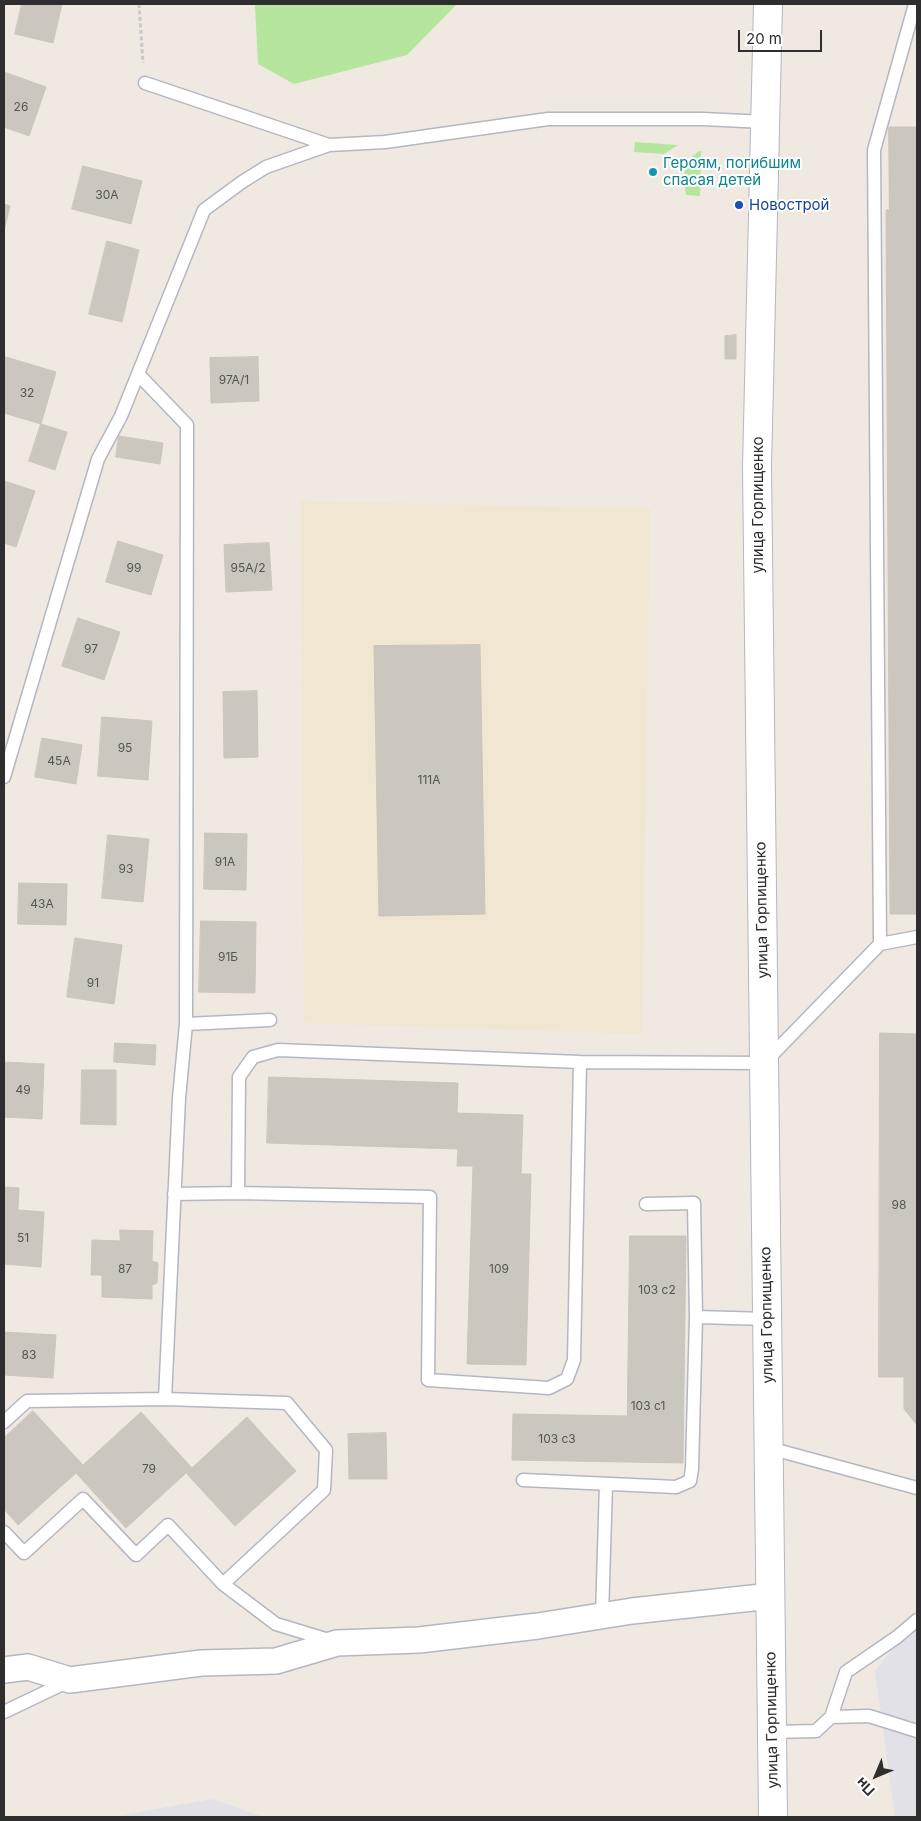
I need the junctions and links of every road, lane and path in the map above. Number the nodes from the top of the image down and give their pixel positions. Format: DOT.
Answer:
graph roads {
  1 [pos="139,4"];
  2 [pos="768,4"];
  3 [pos="916,4"];
  4 [pos="145,83"];
  5 [pos="766,122"];
  6 [pos="329,145"];
  7 [pos="138,374"];
  8 [pos="4,777"];
  9 [pos="917,937"];
  10 [pos="880,944"];
  11 [pos="270,1020"];
  12 [pos="186,1024"];
  13 [pos="580,1062"];
  14 [pos="764,1062"];
  15 [pos="238,1193"];
  16 [pos="174,1194"];
  17 [pos="646,1204"];
  18 [pos="696,1317"];
  19 [pos="767,1319"];
  20 [pos="165,1399"];
  21 [pos="4,1422"];
  22 [pos="769,1448"];
  23 [pos="522,1480"];
  24 [pos="606,1484"];
  25 [pos="917,1488"];
  26 [pos="4,1532"];
  27 [pos="223,1584"];
  28 [pos="771,1596"];
  29 [pos="602,1616"];
  30 [pos="917,1620"];
  31 [pos="337,1643"];
  32 [pos="4,1670"];
  33 [pos="70,1680"];
  34 [pos="4,1712"];
  35 [pos="831,1717"];
  36 [pos="917,1731"];
  37 [pos="772,1732"];
  38 [pos="773,1817"];
  1 -- 4 [label="path"];
  2 -- 5 [label="main road, улица Горпищенко"];
  3 -- 10 [label="lane"];
  4 -- 6 [label="lane"];
  5 -- 6 [label="lane"];
  5 -- 14 [label="main road, улица Горпищенко"];
  6 -- 7 [label="lane"];
  7 -- 8 [label="lane"];
  7 -- 12 [label="lane"];
  9 -- 10 [label="lane"];
  10 -- 14 [label="lane"];
  11 -- 12 [label="lane"];
  12 -- 16 [label="lane"];
  13 -- 14 [label="lane"];
  13 -- 15 [label="lane"];
  13 -- 15 [label="lane"];
  14 -- 19 [label="main road, улица Горпищенко"];
  15 -- 16 [label="lane"];
  16 -- 20 [label="lane"];
  17 -- 18 [label="lane"];
  18 -- 19 [label="lane"];
  18 -- 24 [label="lane"];
  19 -- 22 [label="main road, улица Горпищенко"];
  20 -- 21 [label="lane"];
  20 -- 27 [label="lane"];
  22 -- 25 [label="lane"];
  22 -- 28 [label="main road, улица Горпищенко"];
  23 -- 24 [label="lane"];
  24 -- 29 [label="lane"];
  26 -- 27 [label="lane"];
  27 -- 31 [label="lane"];
  28 -- 29 [label="street"];
  28 -- 37 [label="main road, улица Горпищенко"];
  29 -- 31 [label="street"];
  30 -- 35 [label="lane"];
  31 -- 33 [label="street"];
  32 -- 33 [label="street"];
  33 -- 34 [label="lane"];
  35 -- 36 [label="lane"];
  35 -- 37 [label="lane"];
  37 -- 38 [label="main road, улица Горпищенко"];
}
